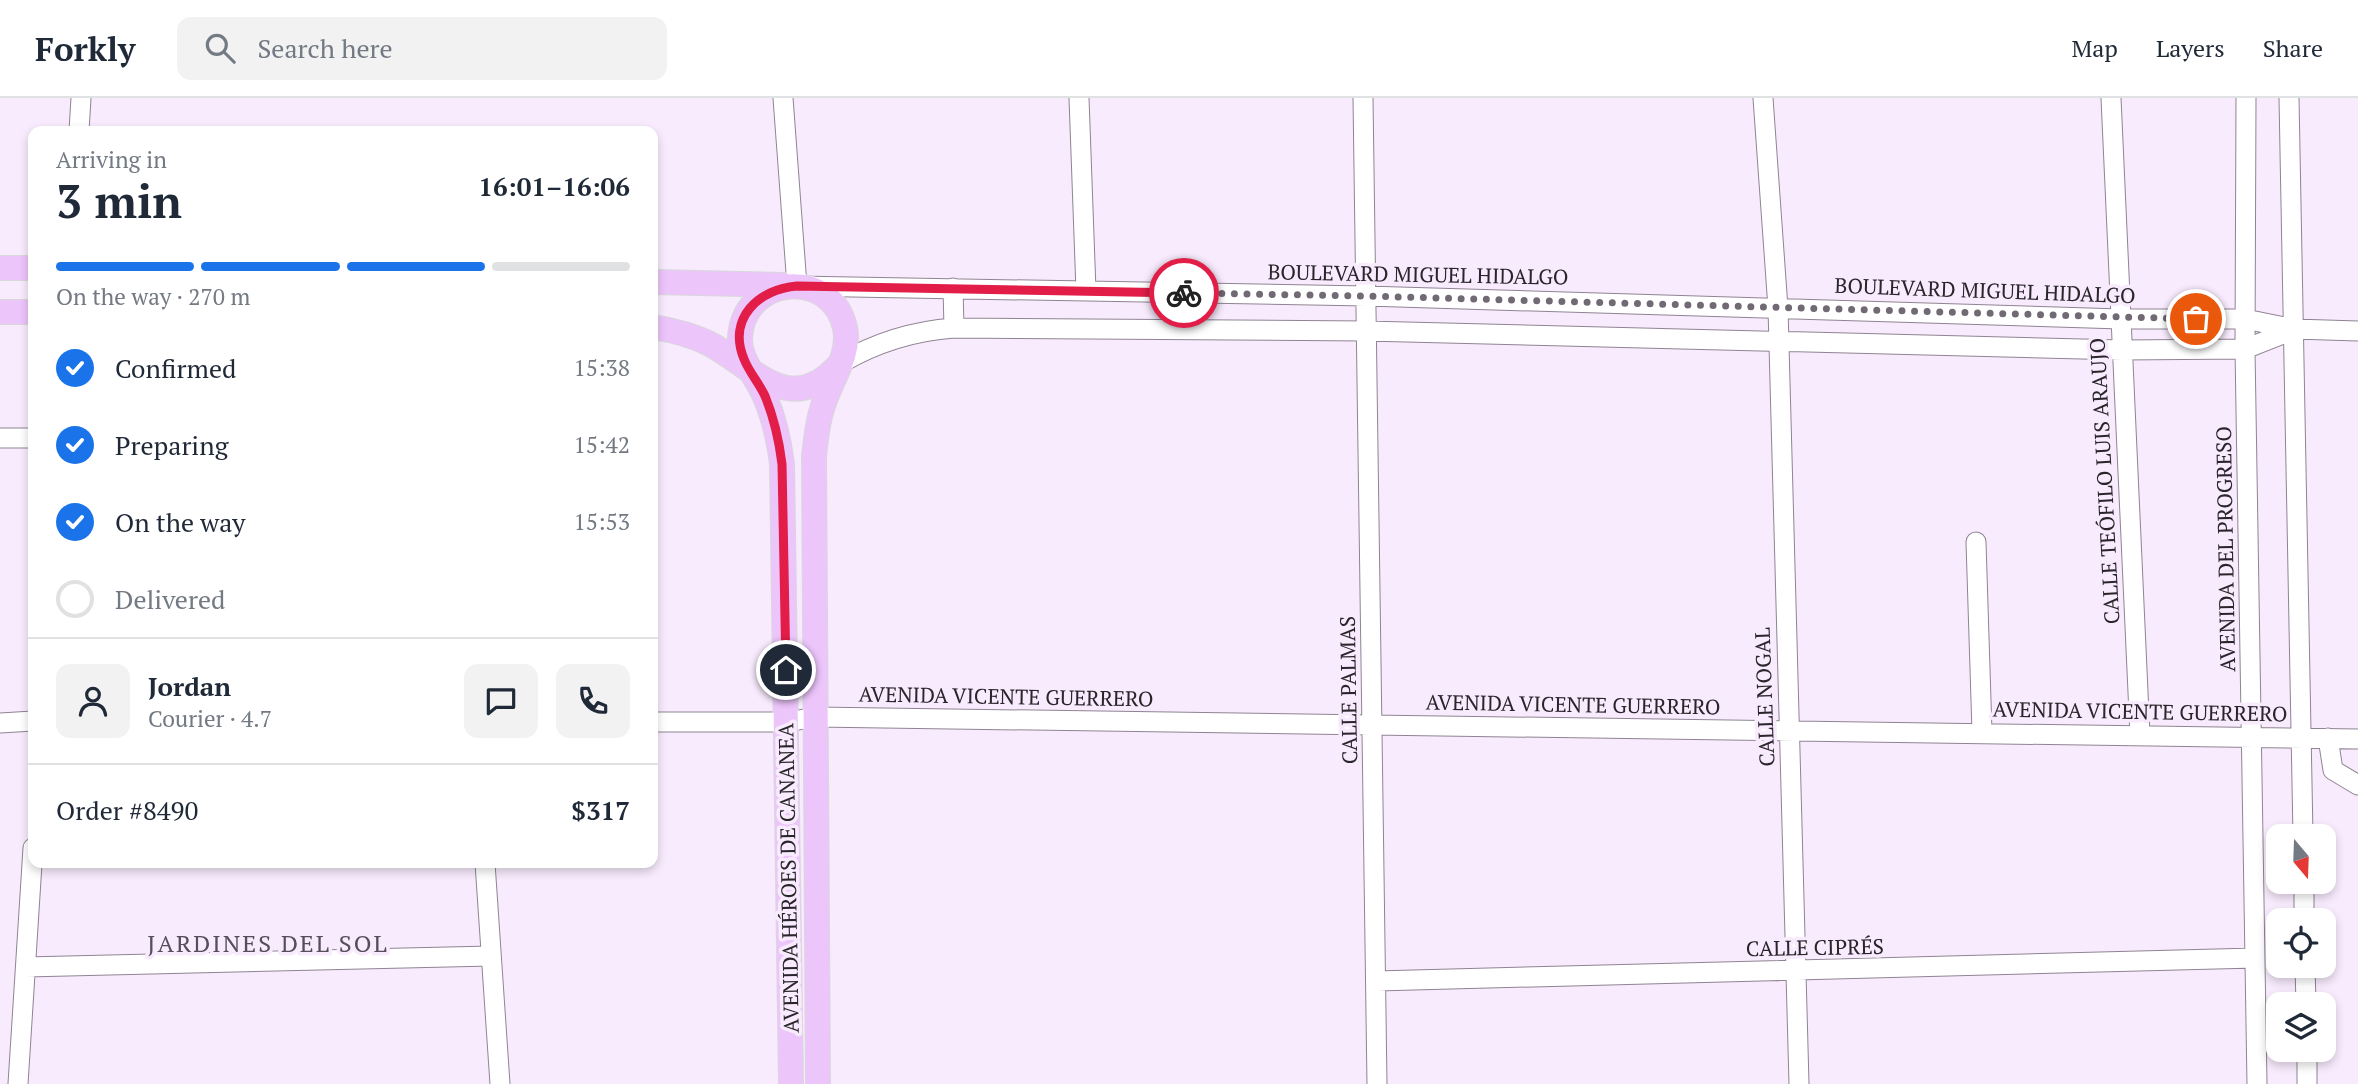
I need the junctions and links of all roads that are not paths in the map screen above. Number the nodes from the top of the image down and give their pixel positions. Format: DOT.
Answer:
graph roads {
  1 [pos="81,98"];
  2 [pos="783,98"];
  3 [pos="1079,98"];
  4 [pos="1363,98"];
  5 [pos="1763,98"];
  6 [pos="2111,98"];
  7 [pos="2246,98"];
  8 [pos="2289,98"];
  9 [pos="79,126"];
  10 [pos="0,268"];
  11 [pos="28,268"];
  12 [pos="658,282"];
  13 [pos="797,286"];
  14 [pos="953,288"];
  15 [pos="1086,291"];
  16 [pos="1366,296"];
  17 [pos="1778,308"];
  18 [pos="0,312"];
  19 [pos="28,312"];
  20 [pos="2121,319"];
  21 [pos="2245,319"];
  22 [pos="658,328"];
  23 [pos="954,328"];
  24 [pos="2294,329"];
  25 [pos="1366,331"];
  26 [pos="2358,331"];
  27 [pos="1779,340"];
  28 [pos="2245,349"];
  29 [pos="2122,350"];
  30 [pos="841,363"];
  31 [pos="753,374"];
  32 [pos="0,438"];
  33 [pos="28,438"];
  34 [pos="1976,542"];
  35 [pos="816,717"];
  36 [pos="28,721"];
  37 [pos="658,722"];
  38 [pos="787,722"];
  39 [pos="0,723"];
  40 [pos="1372,725"];
  41 [pos="1789,731"];
  42 [pos="1982,732"];
  43 [pos="2140,736"];
  44 [pos="2251,737"];
  45 [pos="2301,738"];
  46 [pos="2328,738"];
  47 [pos="2358,739"];
  48 [pos="2358,785"];
  49 [pos="2303,824"];
  50 [pos="32,868"];
  51 [pos="485,868"];
  52 [pos="491,956"];
  53 [pos="2255,958"];
  54 [pos="26,967"];
  55 [pos="1796,972"];
  56 [pos="1376,981"];
  57 [pos="2307,1062"];
  58 [pos="18,1084"];
  59 [pos="500,1084"];
  60 [pos="791,1084"];
  61 [pos="818,1084"];
  62 [pos="1377,1084"];
  63 [pos="1798,1084"];
  64 [pos="2257,1084"];
  65 [pos="2307,1084"];
  1 -- 9 [label="street"];
  2 -- 13 [label="street"];
  3 -- 15 [label="street"];
  4 -- 16 [label="street, CALLE PALMAS"];
  5 -- 17 [label="street, CALLE NOGAL"];
  6 -- 20 [label="street, CALLE TEÓFILO LUIS ARAUJO"];
  7 -- 21 [label="street, AVENIDA DEL PROGRESO"];
  8 -- 24 [label="street"];
  10 -- 11 [label="main road"];
  12 -- 13 [label="main road"];
  13 -- 14 [label="street, BOULEVARD MIGUEL HIDALGO"];
  13 -- 30 [label="main road, AVENIDA HÉROES DE CANANEA"];
  13 -- 31 [label="main road, AVENIDA HÉROES DE CANANEA"];
  14 -- 15 [label="street, BOULEVARD MIGUEL HIDALGO"];
  14 -- 23 [label="street"];
  15 -- 16 [label="street, BOULEVARD MIGUEL HIDALGO"];
  16 -- 17 [label="street, BOULEVARD MIGUEL HIDALGO"];
  16 -- 25 [label="street, CALLE PALMAS"];
  17 -- 20 [label="street, BOULEVARD MIGUEL HIDALGO"];
  17 -- 27 [label="street, CALLE NOGAL"];
  18 -- 19 [label="main road"];
  20 -- 21 [label="street, BOULEVARD MIGUEL HIDALGO"];
  20 -- 29 [label="street, CALLE TEÓFILO LUIS ARAUJO"];
  21 -- 24 [label="street, BOULEVARD MIGUEL HIDALGO"];
  21 -- 28 [label="street, AVENIDA DEL PROGRESO"];
  22 -- 31 [label="main road"];
  23 -- 25 [label="street"];
  23 -- 30 [label="street"];
  24 -- 26 [label="street"];
  24 -- 28 [label="street"];
  24 -- 45 [label="street"];
  25 -- 27 [label="street"];
  25 -- 40 [label="street, CALLE PALMAS"];
  27 -- 29 [label="street"];
  27 -- 41 [label="street, CALLE NOGAL"];
  28 -- 29 [label="street"];
  28 -- 44 [label="street, AVENIDA DEL PROGRESO"];
  29 -- 43 [label="street, CALLE TEÓFILO LUIS ARAUJO"];
  30 -- 31 [label="main road"];
  30 -- 35 [label="main road, AVENIDA HÉROES DE CANANEA"];
  31 -- 38 [label="main road, AVENIDA HÉROES DE CANANEA"];
  32 -- 33 [label="street"];
  34 -- 42 [label="street"];
  35 -- 38 [label="street, AVENIDA VICENTE GUERRERO"];
  35 -- 40 [label="street, AVENIDA VICENTE GUERRERO"];
  35 -- 61 [label="main road, AVENIDA HÉROES DE CANANEA"];
  36 -- 39 [label="street"];
  37 -- 38 [label="street, AVENIDA VICENTE GUERRERO"];
  38 -- 60 [label="main road, AVENIDA HÉROES DE CANANEA"];
  40 -- 41 [label="street, AVENIDA VICENTE GUERRERO"];
  40 -- 56 [label="street, CALLE PALMAS"];
  41 -- 42 [label="street, AVENIDA VICENTE GUERRERO"];
  41 -- 55 [label="street, CALLE NOGAL"];
  42 -- 43 [label="street, AVENIDA VICENTE GUERRERO"];
  43 -- 44 [label="street, AVENIDA VICENTE GUERRERO"];
  44 -- 45 [label="street, AVENIDA VICENTE GUERRERO"];
  44 -- 53 [label="street, AVENIDA DEL PROGRESO"];
  45 -- 46 [label="street, AVENIDA VICENTE GUERRERO"];
  45 -- 49 [label="street"];
  46 -- 47 [label="street, AVENIDA VICENTE GUERRERO"];
  46 -- 48 [label="street"];
  50 -- 54 [label="street"];
  51 -- 52 [label="street"];
  52 -- 54 [label="street"];
  52 -- 59 [label="street"];
  53 -- 55 [label="street, CALLE CIPRÉS"];
  53 -- 64 [label="street, AVENIDA DEL PROGRESO"];
  54 -- 58 [label="street"];
  55 -- 56 [label="street, CALLE CIPRÉS"];
  55 -- 63 [label="street, CALLE NOGAL"];
  56 -- 62 [label="street, CALLE PALMAS"];
  57 -- 65 [label="street"];
}
